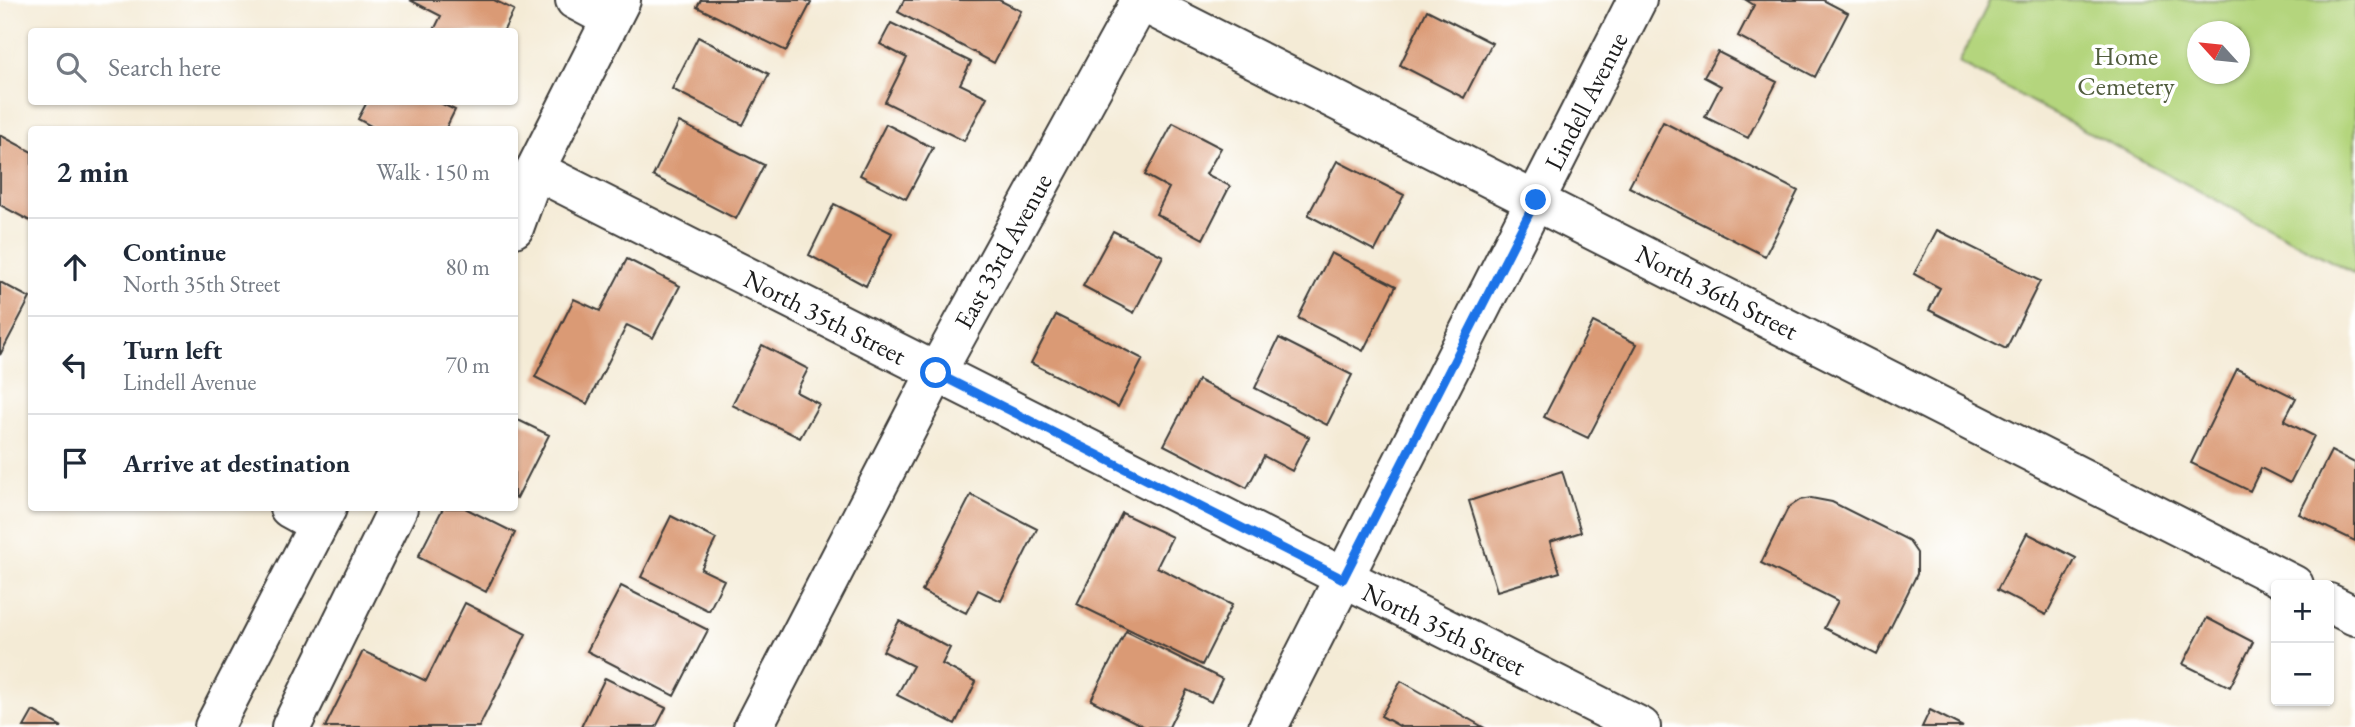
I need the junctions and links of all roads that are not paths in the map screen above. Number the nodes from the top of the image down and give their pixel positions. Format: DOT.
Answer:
graph roads {
  1 [pos="575,0"];
  2 [pos="1140,0"];
  3 [pos="1637,0"];
  4 [pos="616,9"];
  5 [pos="525,185"];
  6 [pos="1536,200"];
  7 [pos="518,212"];
  8 [pos="936,373"];
  9 [pos="397,511"];
  10 [pos="311,513"];
  11 [pos="1343,579"];
  12 [pos="2284,580"];
  13 [pos="2334,606"];
  14 [pos="2355,616"];
  15 [pos="214,727"];
  16 [pos="291,727"];
  17 [pos="754,727"];
  18 [pos="1268,727"];
  19 [pos="1641,727"];
  1 -- 4 [label="street"];
  2 -- 6 [label="street, North 36th Street"];
  2 -- 8 [label="street, East 33rd Avenue"];
  3 -- 6 [label="street, Lindell Avenue"];
  4 -- 5 [label="street"];
  5 -- 7 [label="street"];
  5 -- 8 [label="street, North 35th Street"];
  6 -- 11 [label="street, Lindell Avenue"];
  6 -- 12 [label="street, North 36th Street"];
  8 -- 11 [label="street, North 35th Street"];
  8 -- 17 [label="street, East 33rd Avenue"];
  9 -- 16 [label="street"];
  10 -- 15 [label="street"];
  11 -- 18 [label="street, Lindell Avenue"];
  11 -- 19 [label="street, North 35th Street"];
  13 -- 14 [label="street"];
}
